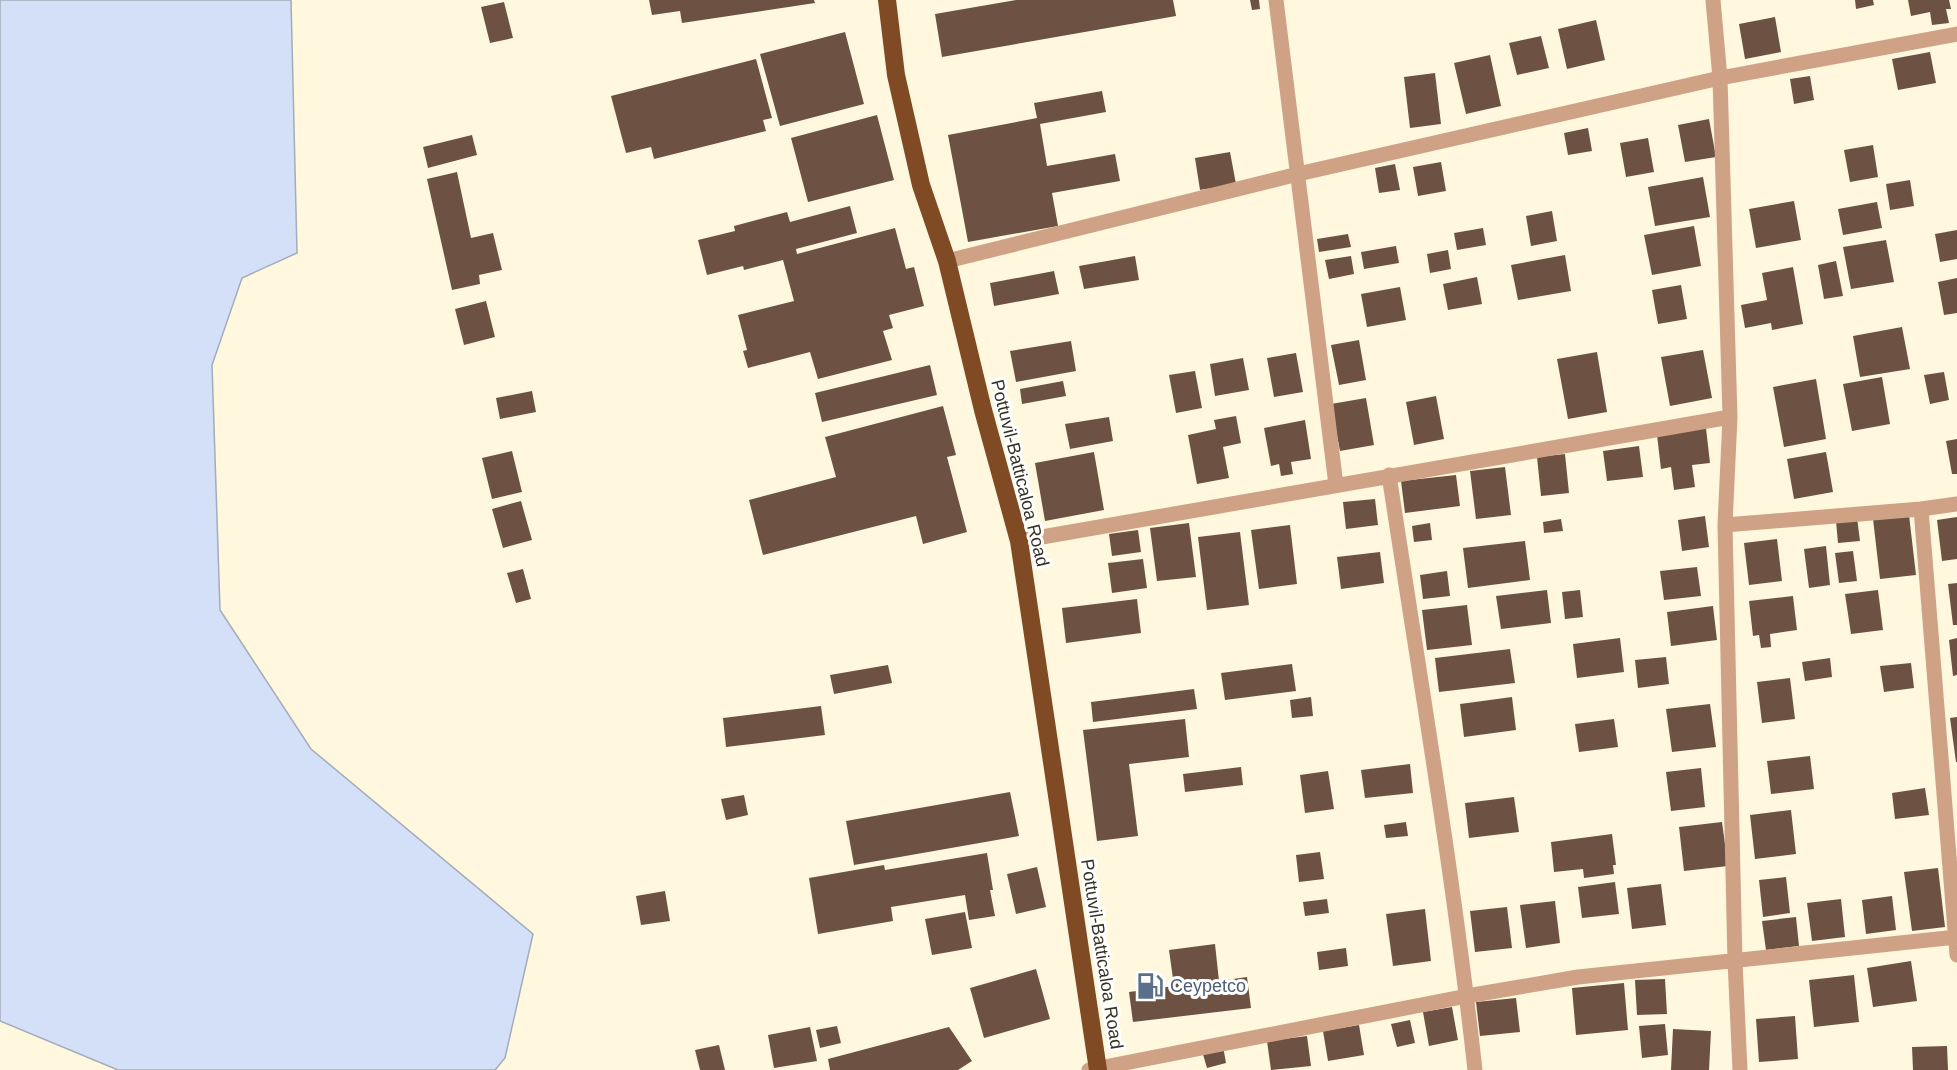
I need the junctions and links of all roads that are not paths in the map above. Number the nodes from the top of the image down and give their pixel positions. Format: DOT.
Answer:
graph roads {
  1 [pos="887,0"];
  2 [pos="1276,0"];
  3 [pos="1713,0"];
  4 [pos="1957,34"];
  5 [pos="1720,78"];
  6 [pos="1298,174"];
  7 [pos="947,261"];
  8 [pos="1730,417"];
  9 [pos="1389,475"];
  10 [pos="1335,485"];
  11 [pos="1957,504"];
  12 [pos="1921,509"];
  13 [pos="1725,525"];
  14 [pos="1018,541"];
  15 [pos="1956,937"];
  16 [pos="1957,955"];
  17 [pos="1735,961"];
  18 [pos="1467,996"];
  19 [pos="1095,1070"];
  20 [pos="1475,1070"];
  21 [pos="1740,1070"];
  1 -- 7 [label="highway, Pottuvil-Batticaloa Road"];
  2 -- 6 [label="street"];
  3 -- 5 [label="street"];
  4 -- 5 [label="street"];
  5 -- 6 [label="street"];
  5 -- 8 [label="street"];
  6 -- 7 [label="street"];
  6 -- 10 [label="street"];
  7 -- 14 [label="highway, Pottuvil-Batticaloa Road"];
  8 -- 9 [label="street"];
  8 -- 13 [label="street"];
  9 -- 10 [label="street"];
  9 -- 18 [label="street"];
  10 -- 14 [label="street"];
  11 -- 12 [label="street"];
  12 -- 13 [label="street"];
  12 -- 15 [label="street"];
  13 -- 17 [label="street"];
  14 -- 19 [label="highway, Pottuvil-Batticaloa Road"];
  15 -- 16 [label="street"];
  15 -- 17 [label="street"];
  17 -- 18 [label="street"];
  17 -- 21 [label="street"];
  18 -- 19 [label="street"];
  18 -- 20 [label="street"];
}
